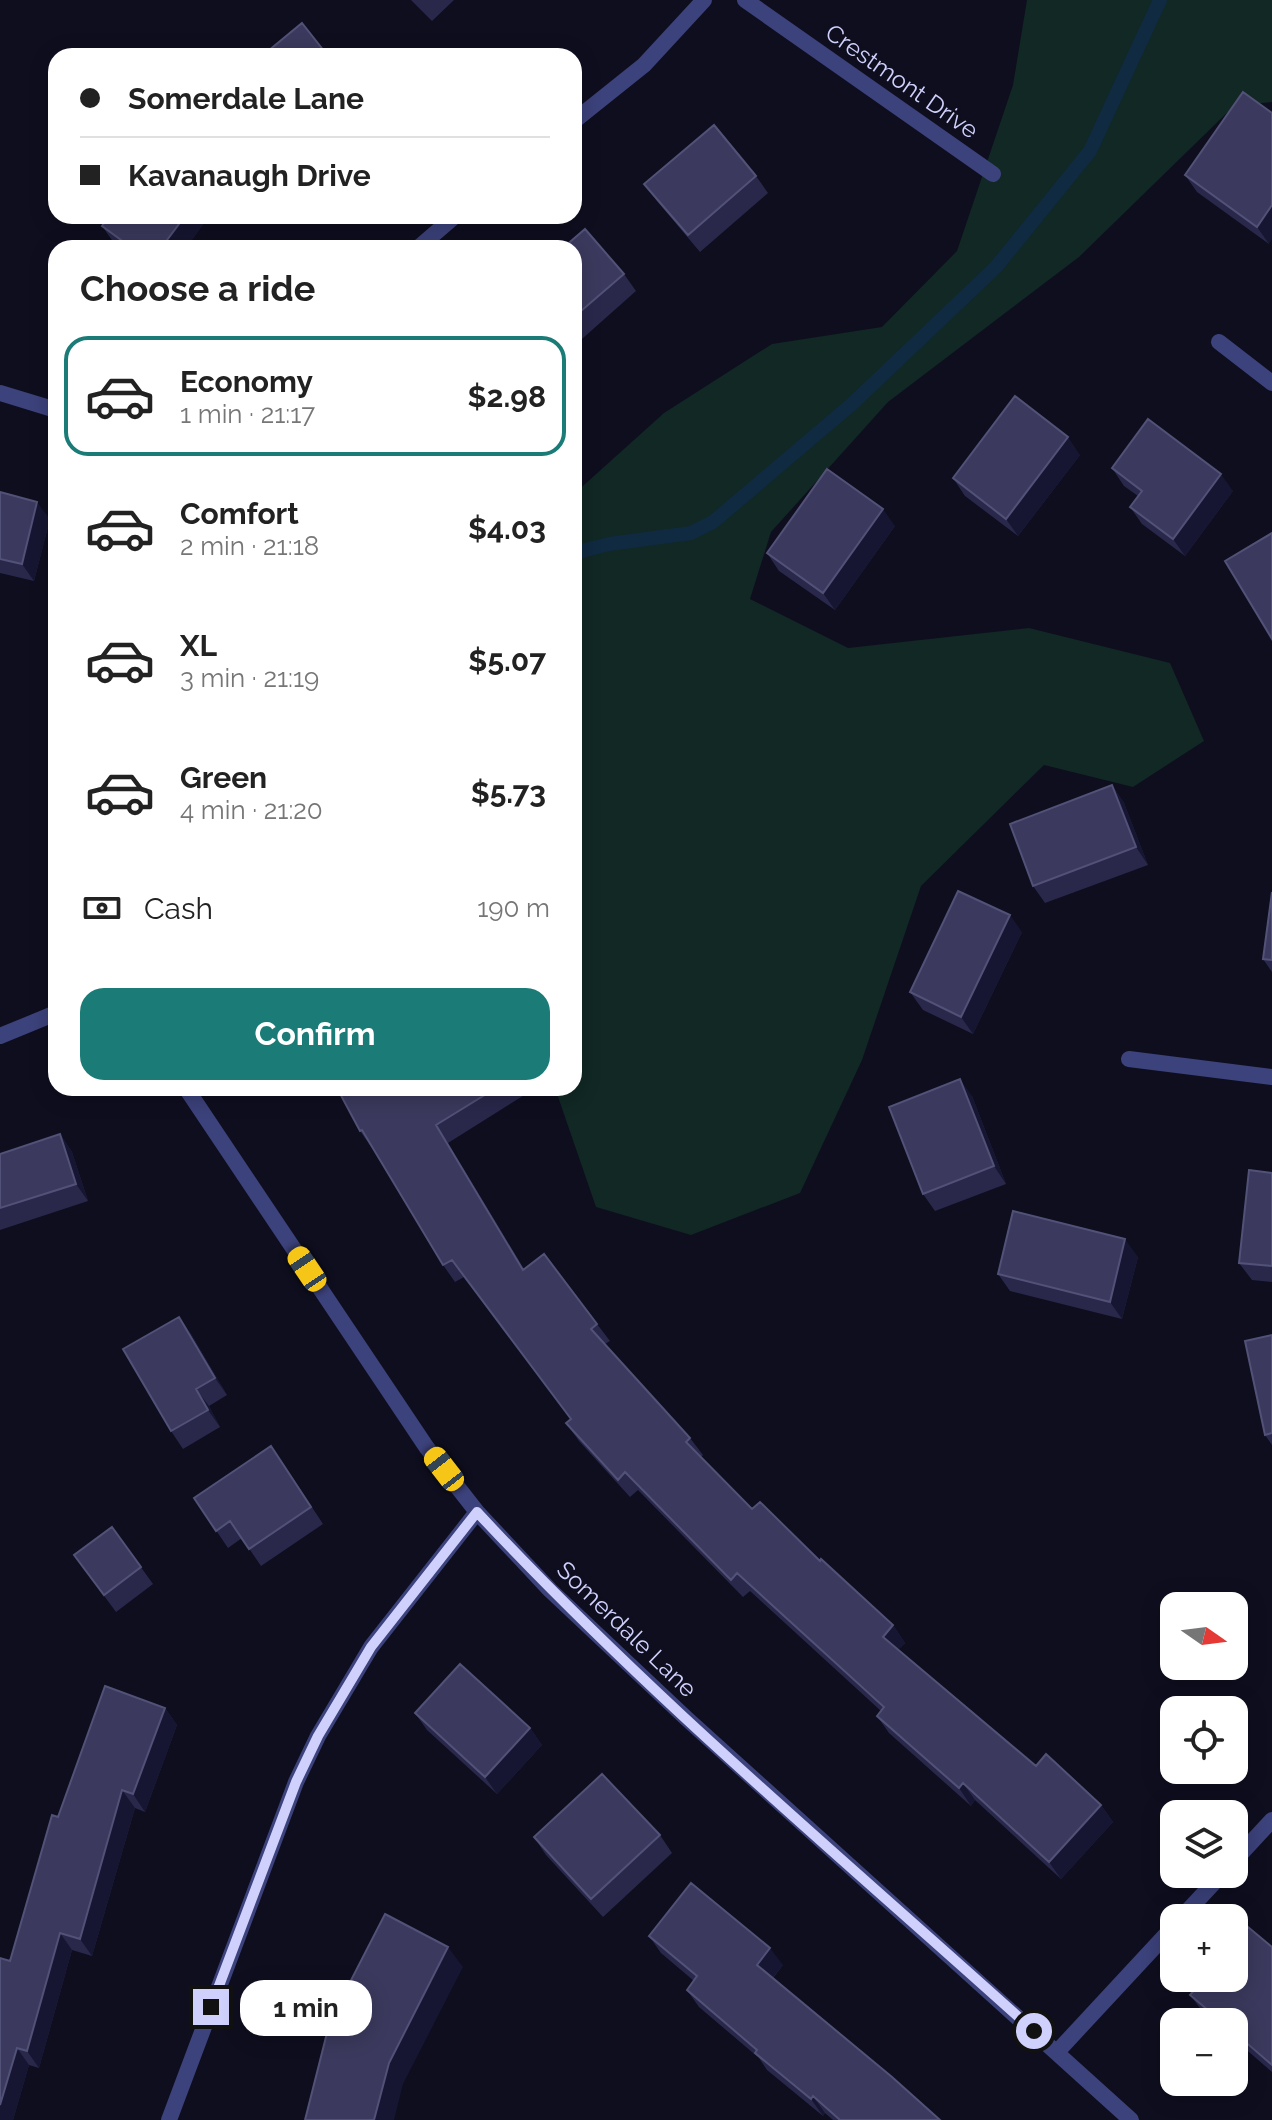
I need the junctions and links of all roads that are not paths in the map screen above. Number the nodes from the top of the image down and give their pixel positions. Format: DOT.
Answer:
graph roads {
  1 [pos="704,0"];
  2 [pos="745,0"];
  3 [pos="582,115"];
  4 [pos="993,174"];
  5 [pos="446,224"];
  6 [pos="427,240"];
  7 [pos="1219,342"];
  8 [pos="1272,383"];
  9 [pos="0,393"];
  10 [pos="48,408"];
  11 [pos="48,1016"];
  12 [pos="0,1036"];
  13 [pos="1129,1059"];
  14 [pos="1272,1077"];
  15 [pos="191,1096"];
  16 [pos="477,1512"];
  17 [pos="1272,1820"];
  18 [pos="1248,1846"];
  19 [pos="1209,1888"];
  20 [pos="1194,1904"];
  21 [pos="1160,1941"];
  22 [pos="1057,2052"];
  23 [pos="169,2120"];
  24 [pos="1131,2120"];
  1 -- 3 [label="street"];
  2 -- 4 [label="street, Crestmont Drive"];
  5 -- 6 [label="street"];
  7 -- 8 [label="street"];
  9 -- 10 [label="street"];
  11 -- 12 [label="street"];
  13 -- 14 [label="street"];
  15 -- 16 [label="street, Somerdale Lane"];
  16 -- 22 [label="street, Somerdale Lane"];
  16 -- 23 [label="street"];
  17 -- 18 [label="street"];
  19 -- 20 [label="street"];
  21 -- 22 [label="street"];
  22 -- 24 [label="street, Somerdale Lane"];
}
